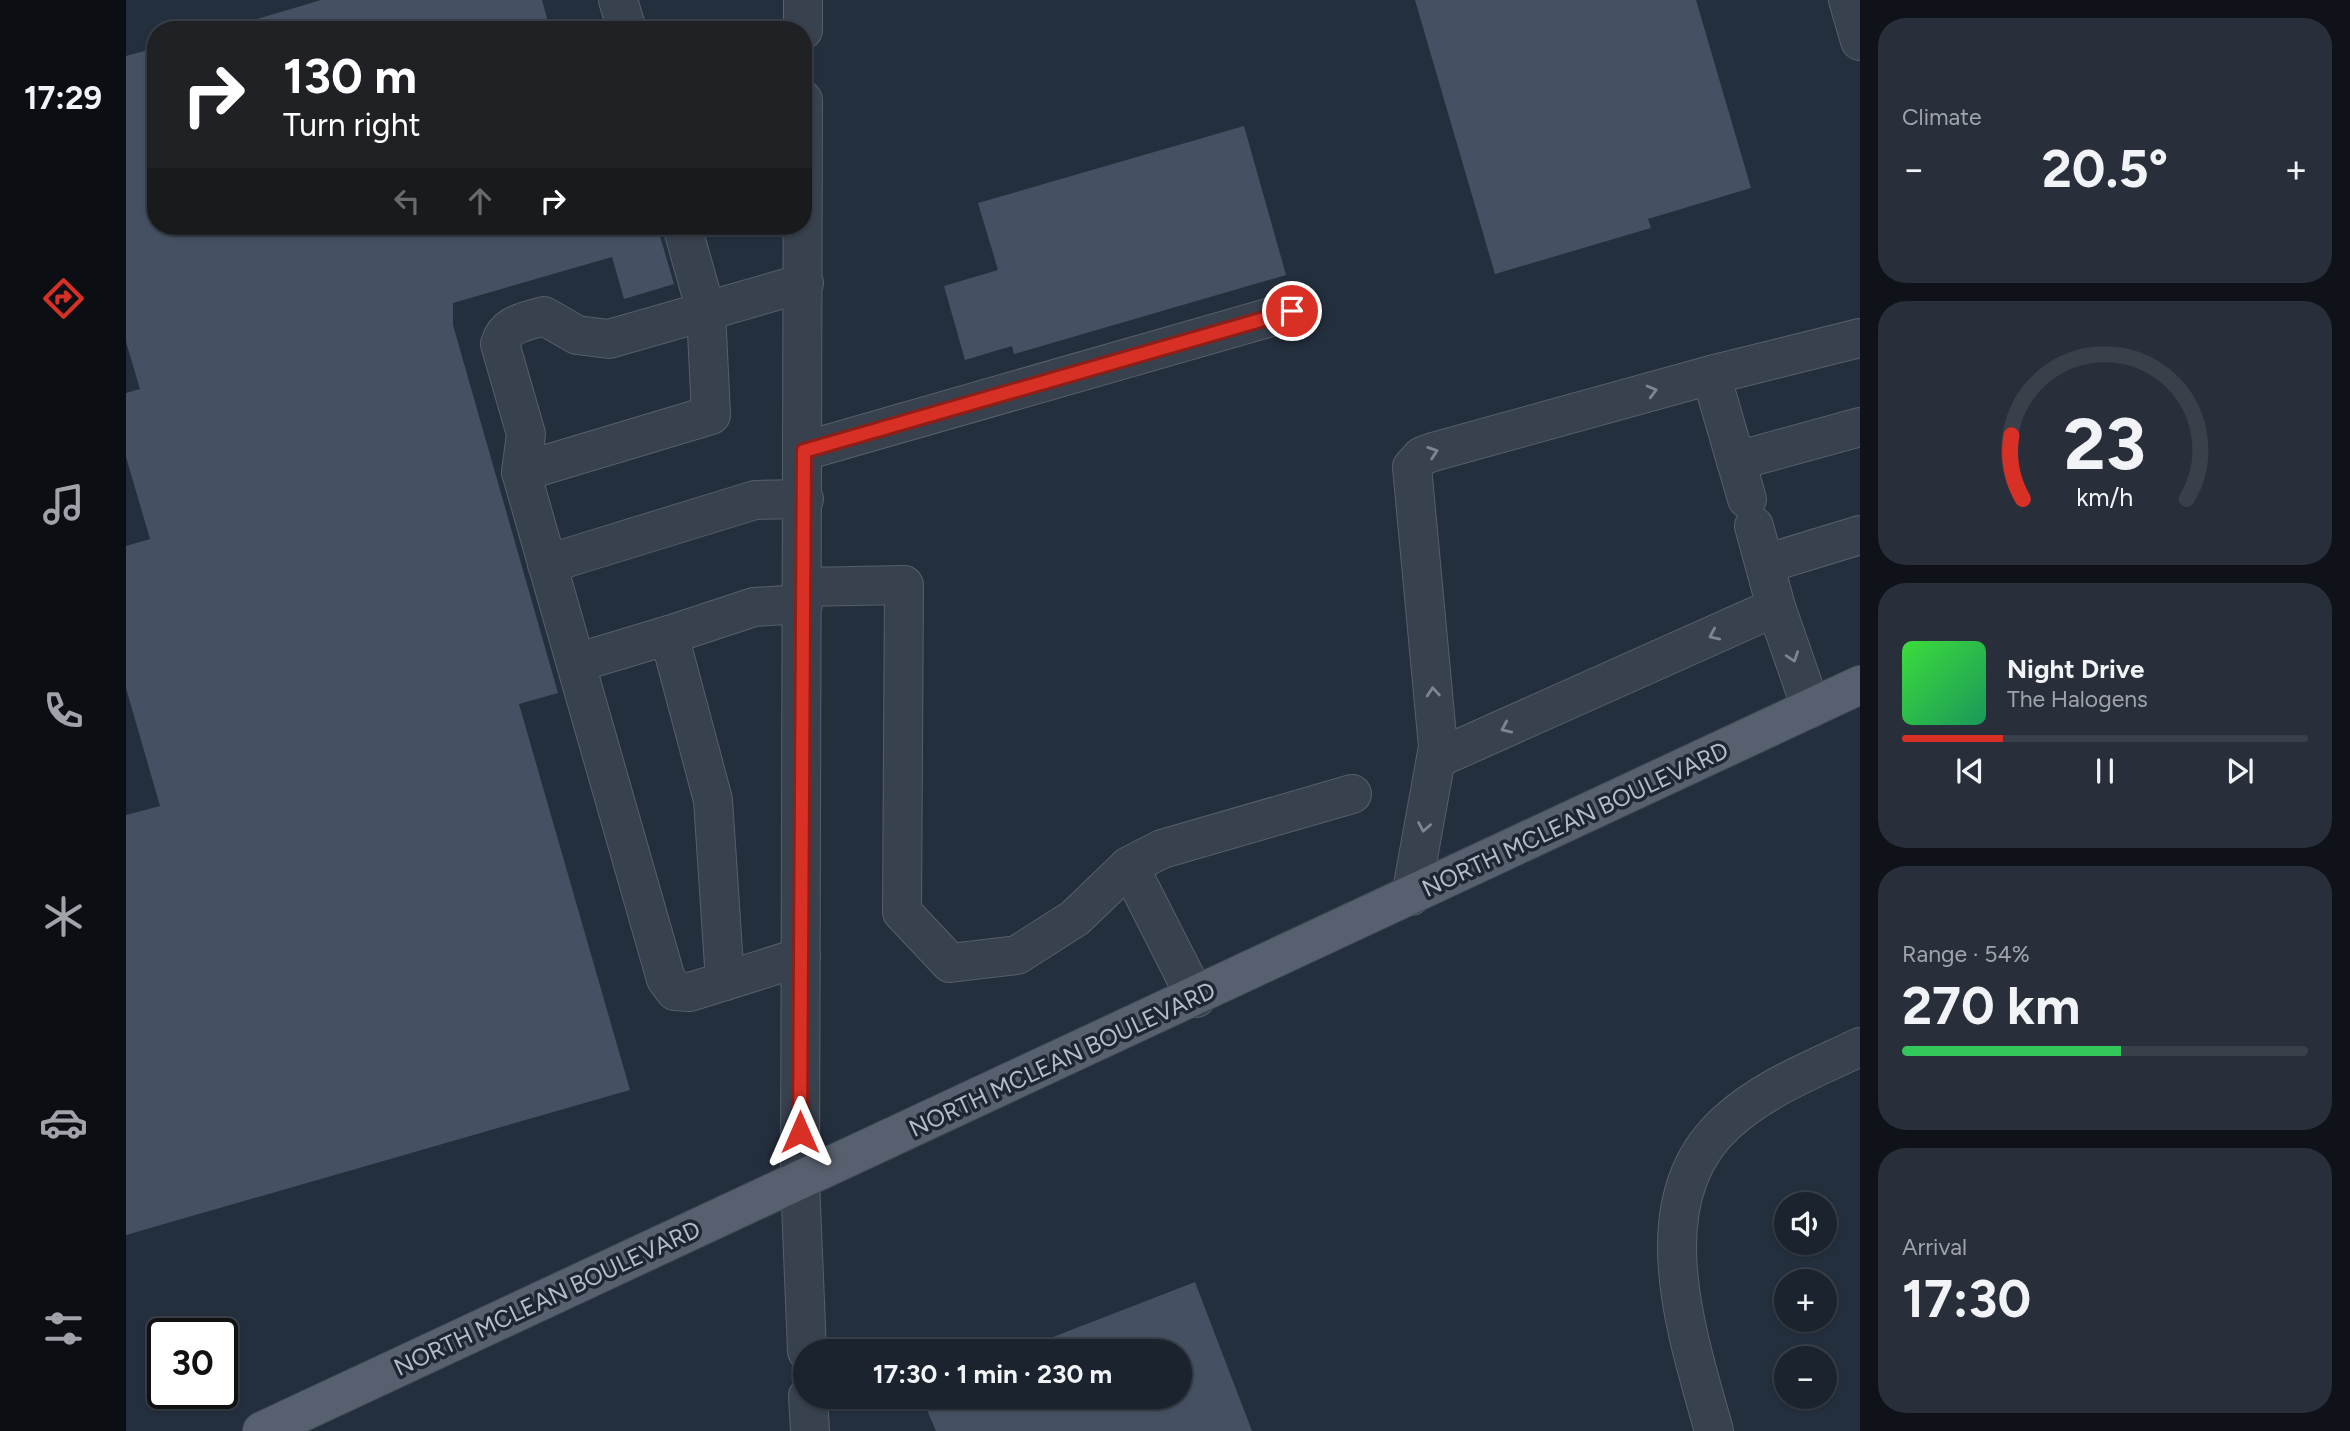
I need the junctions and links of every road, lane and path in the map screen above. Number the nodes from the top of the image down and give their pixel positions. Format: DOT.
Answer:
graph roads {
  1 [pos="618,0"];
  2 [pos="803,0"];
  3 [pos="624,21"];
  4 [pos="803,21"];
  5 [pos="685,235"];
  6 [pos="804,235"];
  7 [pos="804,283"];
  8 [pos="1292,311"];
  9 [pos="706,312"];
  10 [pos="1860,338"];
  11 [pos="1711,374"];
  12 [pos="1860,427"];
  13 [pos="804,451"];
  14 [pos="1736,461"];
  15 [pos="521,472"];
  16 [pos="804,499"];
  17 [pos="1860,535"];
  18 [pos="547,564"];
  19 [pos="1765,564"];
  20 [pos="803,595"];
  21 [pos="1776,607"];
  22 [pos="669,635"];
  23 [pos="576,663"];
  24 [pos="1860,685"];
  25 [pos="1811,708"];
  26 [pos="1436,760"];
  27 [pos="1352,794"];
  28 [pos="1129,866"];
  29 [pos="1411,896"];
  30 [pos="801,957"];
  31 [pos="725,981"];
  32 [pos="1196,998"];
  33 [pos="1860,1046"];
  34 [pos="800,1180"];
  35 [pos="807,1339"];
  36 [pos="809,1409"];
  37 [pos="262,1431"];
  38 [pos="810,1431"];
  39 [pos="1714,1431"];
  1 -- 3 [label="street"];
  2 -- 4 [label="street"];
  5 -- 9 [label="street"];
  6 -- 7 [label="street"];
  7 -- 9 [label="street"];
  7 -- 13 [label="street"];
  8 -- 13 [label="street"];
  9 -- 15 [label="street"];
  9 -- 15 [label="street"];
  10 -- 11 [label="street"];
  11 -- 14 [label="street"];
  26 -- 11 [label="street, one-way"];
  12 -- 14 [label="street"];
  13 -- 16 [label="street"];
  14 -- 19 [label="street"];
  15 -- 18 [label="street"];
  16 -- 18 [label="street"];
  16 -- 20 [label="street"];
  17 -- 19 [label="street"];
  18 -- 23 [label="street"];
  19 -- 21 [label="street"];
  20 -- 22 [label="street"];
  20 -- 28 [label="street"];
  20 -- 30 [label="street"];
  21 -- 25 [label="street, one-way"];
  21 -- 26 [label="street, one-way"];
  22 -- 23 [label="street"];
  22 -- 31 [label="street"];
  23 -- 31 [label="street"];
  24 -- 25 [label="main road, NORTH MCLEAN BOULEVARD"];
  25 -- 29 [label="main road, NORTH MCLEAN BOULEVARD"];
  26 -- 29 [label="street, one-way"];
  27 -- 28 [label="street"];
  28 -- 32 [label="street"];
  29 -- 32 [label="main road, NORTH MCLEAN BOULEVARD"];
  30 -- 31 [label="street"];
  30 -- 34 [label="street"];
  32 -- 34 [label="main road, NORTH MCLEAN BOULEVARD"];
  33 -- 39 [label="street"];
  34 -- 35 [label="street"];
  34 -- 37 [label="main road, NORTH MCLEAN BOULEVARD"];
  36 -- 38 [label="street"];
}
